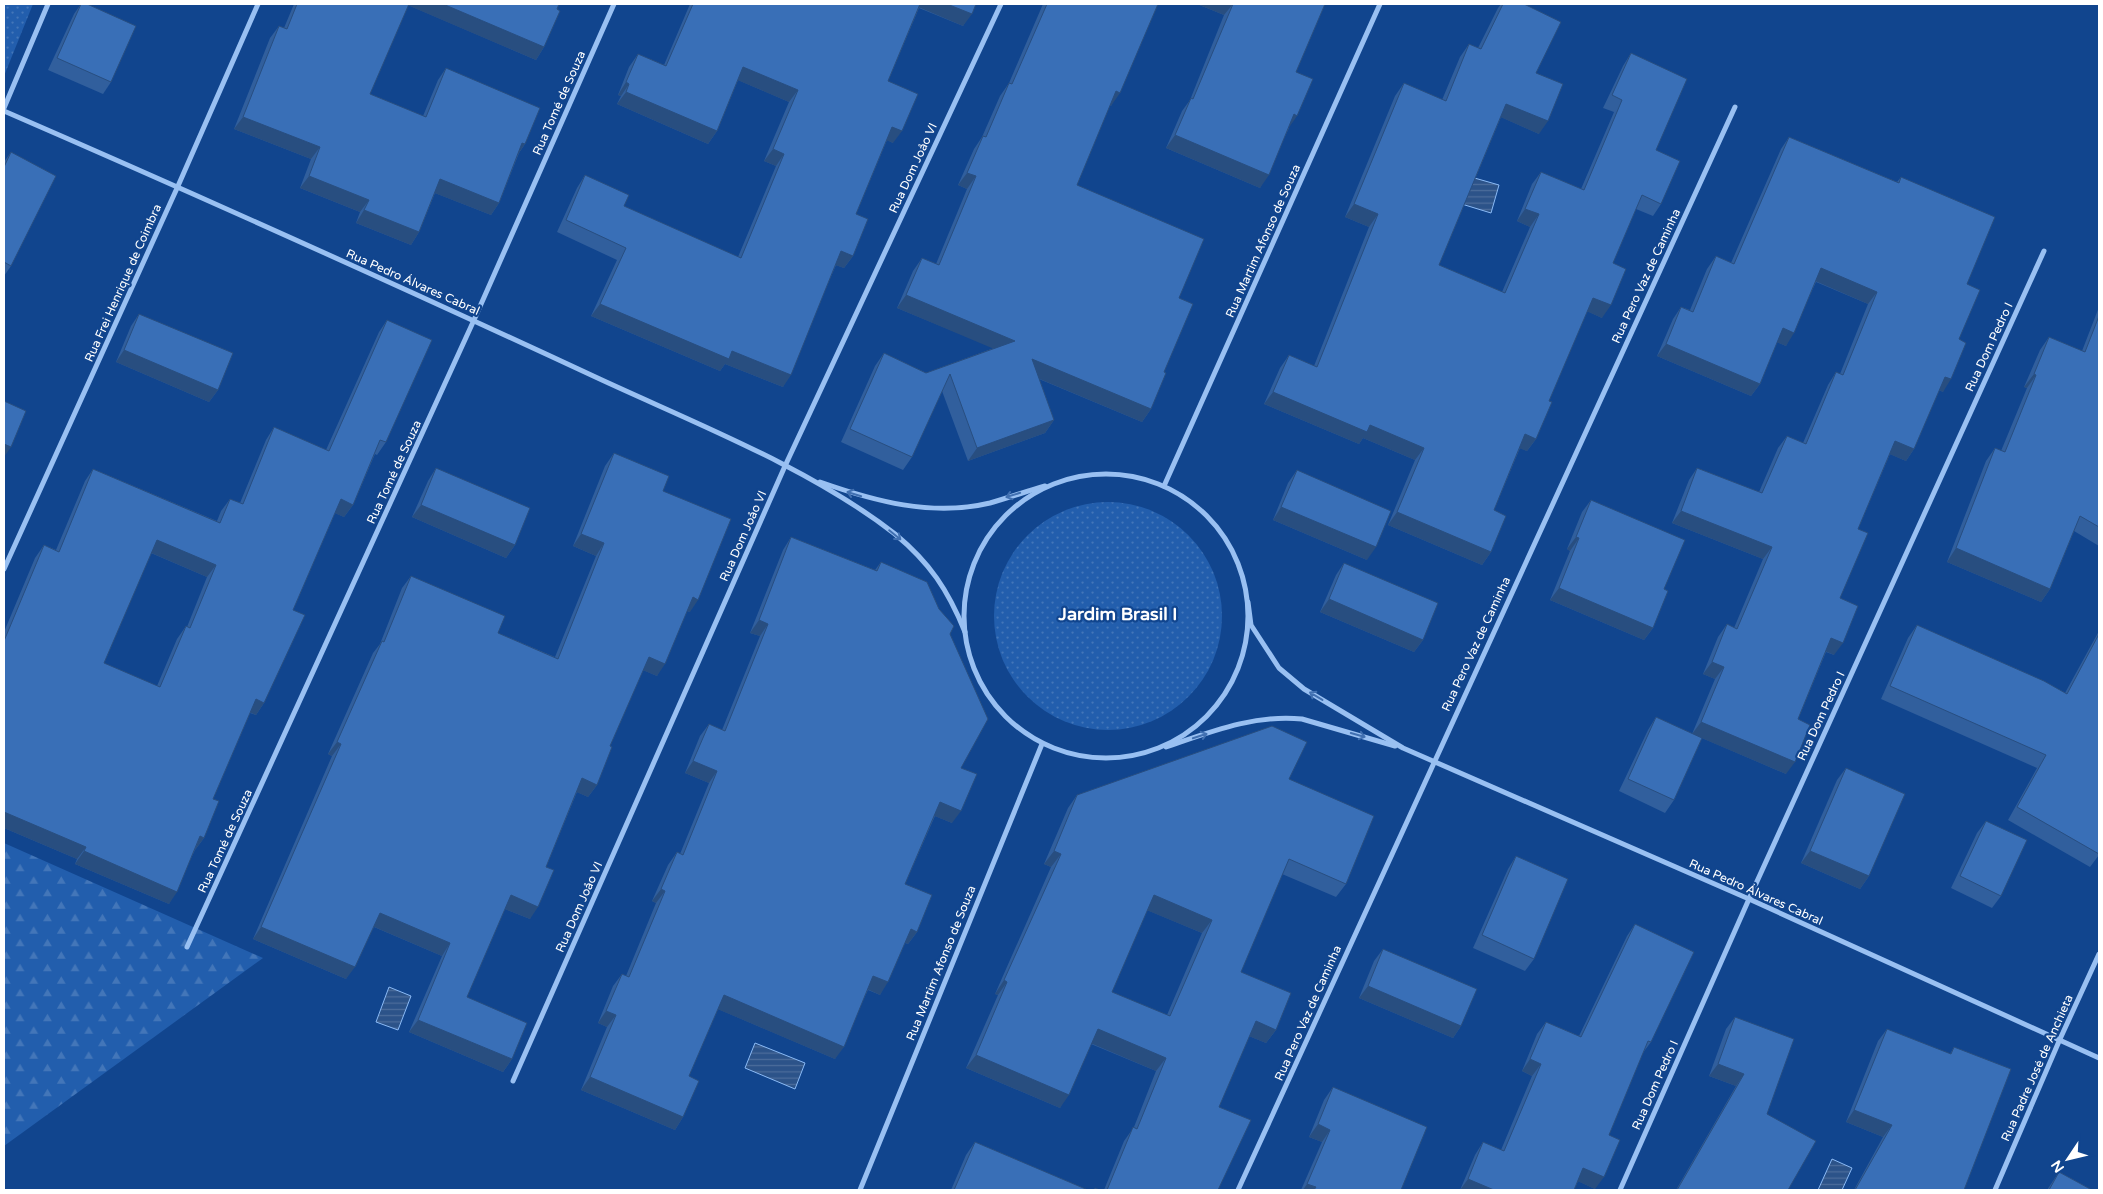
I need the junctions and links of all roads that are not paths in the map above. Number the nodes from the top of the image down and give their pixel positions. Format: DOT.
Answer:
graph roads {
  1 [pos="48,4"];
  2 [pos="258,4"];
  3 [pos="614,4"];
  4 [pos="1001,4"];
  5 [pos="1380,4"];
  6 [pos="1735,108"];
  7 [pos="4,110"];
  8 [pos="178,186"];
  9 [pos="2044,251"];
  10 [pos="474,320"];
  11 [pos="786,466"];
  12 [pos="811,479"];
  13 [pos="1060,481"];
  14 [pos="1164,486"];
  15 [pos="4,569"];
  16 [pos="1248,602"];
  17 [pos="965,632"];
  18 [pos="1042,744"];
  19 [pos="1403,748"];
  20 [pos="1154,751"];
  21 [pos="1433,761"];
  22 [pos="1749,899"];
  23 [pos="187,947"];
  24 [pos="2099,954"];
  25 [pos="2060,1039"];
  26 [pos="2099,1058"];
  27 [pos="513,1081"];
  28 [pos="860,1190"];
  29 [pos="1238,1190"];
  30 [pos="1620,1190"];
  31 [pos="1994,1190"];
  1 -- 7 [label="street"];
  2 -- 8 [label="street, Rua Frei Henrique de Coimbra"];
  3 -- 10 [label="street, Rua Tomé de Souza"];
  4 -- 11 [label="street, Rua Dom Joåo VI"];
  5 -- 14 [label="street, Rua Martim Afonso de Souza"];
  6 -- 21 [label="street, Rua Pero Vaz de Caminha"];
  7 -- 8 [label="street, Rua Pedro Álvares Cabral"];
  8 -- 10 [label="street, Rua Pedro Álvares Cabral"];
  8 -- 15 [label="street, Rua Frei Henrique de Coimbra"];
  9 -- 22 [label="street, Rua Dom Pedro I"];
  10 -- 11 [label="street, Rua Pedro Álvares Cabral"];
  10 -- 23 [label="street, Rua Tomé de Souza"];
  11 -- 12 [label="street, Rua Pedro Álvares Cabral"];
  11 -- 27 [label="street, Rua Dom Joåo VI"];
  13 -- 12 [label="street, Rua Pedro Álvares Cabral, one-way"];
  12 -- 17 [label="street, Rua Pedro Álvares Cabral, one-way"];
  13 -- 14 [label="street"];
  13 -- 17 [label="street"];
  14 -- 16 [label="street"];
  19 -- 16 [label="street, Rua Pedro Álvares Cabral, one-way"];
  16 -- 20 [label="street"];
  17 -- 18 [label="street"];
  18 -- 20 [label="street"];
  18 -- 28 [label="street, Rua Martim Afonso de Souza"];
  20 -- 19 [label="street, Rua Pedro Álvares Cabral, one-way"];
  19 -- 21 [label="street, Rua Pedro Álvares Cabral"];
  21 -- 22 [label="street, Rua Pedro Álvares Cabral"];
  21 -- 29 [label="street, Rua Pero Vaz de Caminha"];
  22 -- 25 [label="street, Rua Pedro Álvares Cabral"];
  22 -- 30 [label="street, Rua Dom Pedro I"];
  24 -- 25 [label="street, Rua Padre José de Anchieta"];
  25 -- 26 [label="street, Rua Pedro Álvares Cabral"];
  25 -- 31 [label="street, Rua Padre José de Anchieta"];
}
